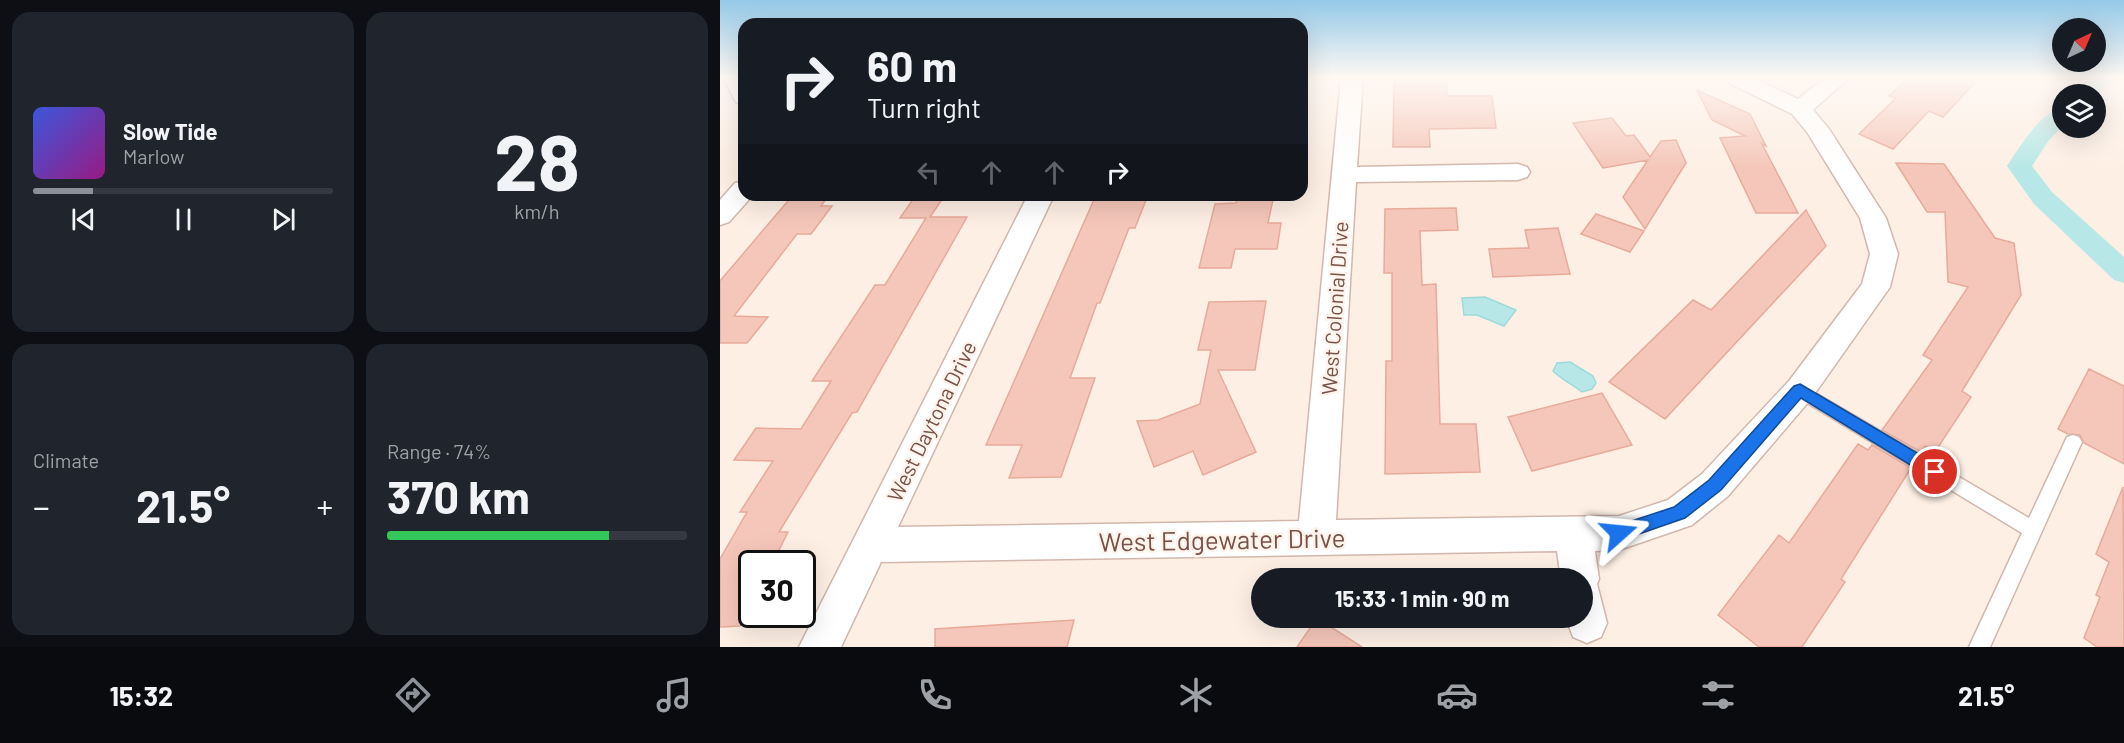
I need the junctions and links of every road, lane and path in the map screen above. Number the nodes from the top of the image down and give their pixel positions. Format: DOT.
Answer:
graph roads {
  1 [pos="1350,108"];
  2 [pos="1800,109"];
  3 [pos="1518,172"];
  4 [pos="1345,175"];
  5 [pos="738,196"];
  6 [pos="1038,201"];
  7 [pos="720,216"];
  8 [pos="1800,390"];
  9 [pos="2073,442"];
  10 [pos="2033,531"];
  11 [pos="1574,533"];
  12 [pos="1316,538"];
  13 [pos="871,545"];
  14 [pos="1579,568"];
  15 [pos="820,647"];
  16 [pos="1979,647"];
  1 -- 4 [label="street, West Colonial Drive"];
  2 -- 8 [label="street, West Edgewater Drive"];
  3 -- 4 [label="street"];
  4 -- 12 [label="street, West Colonial Drive"];
  5 -- 7 [label="street"];
  6 -- 13 [label="street, West Daytona Drive"];
  8 -- 10 [label="lane"];
  8 -- 11 [label="street, West Edgewater Drive"];
  9 -- 10 [label="lane"];
  10 -- 16 [label="lane"];
  11 -- 12 [label="street, West Edgewater Drive"];
  11 -- 14 [label="street"];
  12 -- 13 [label="street, West Edgewater Drive"];
  13 -- 15 [label="street, West Daytona Drive"];
}
